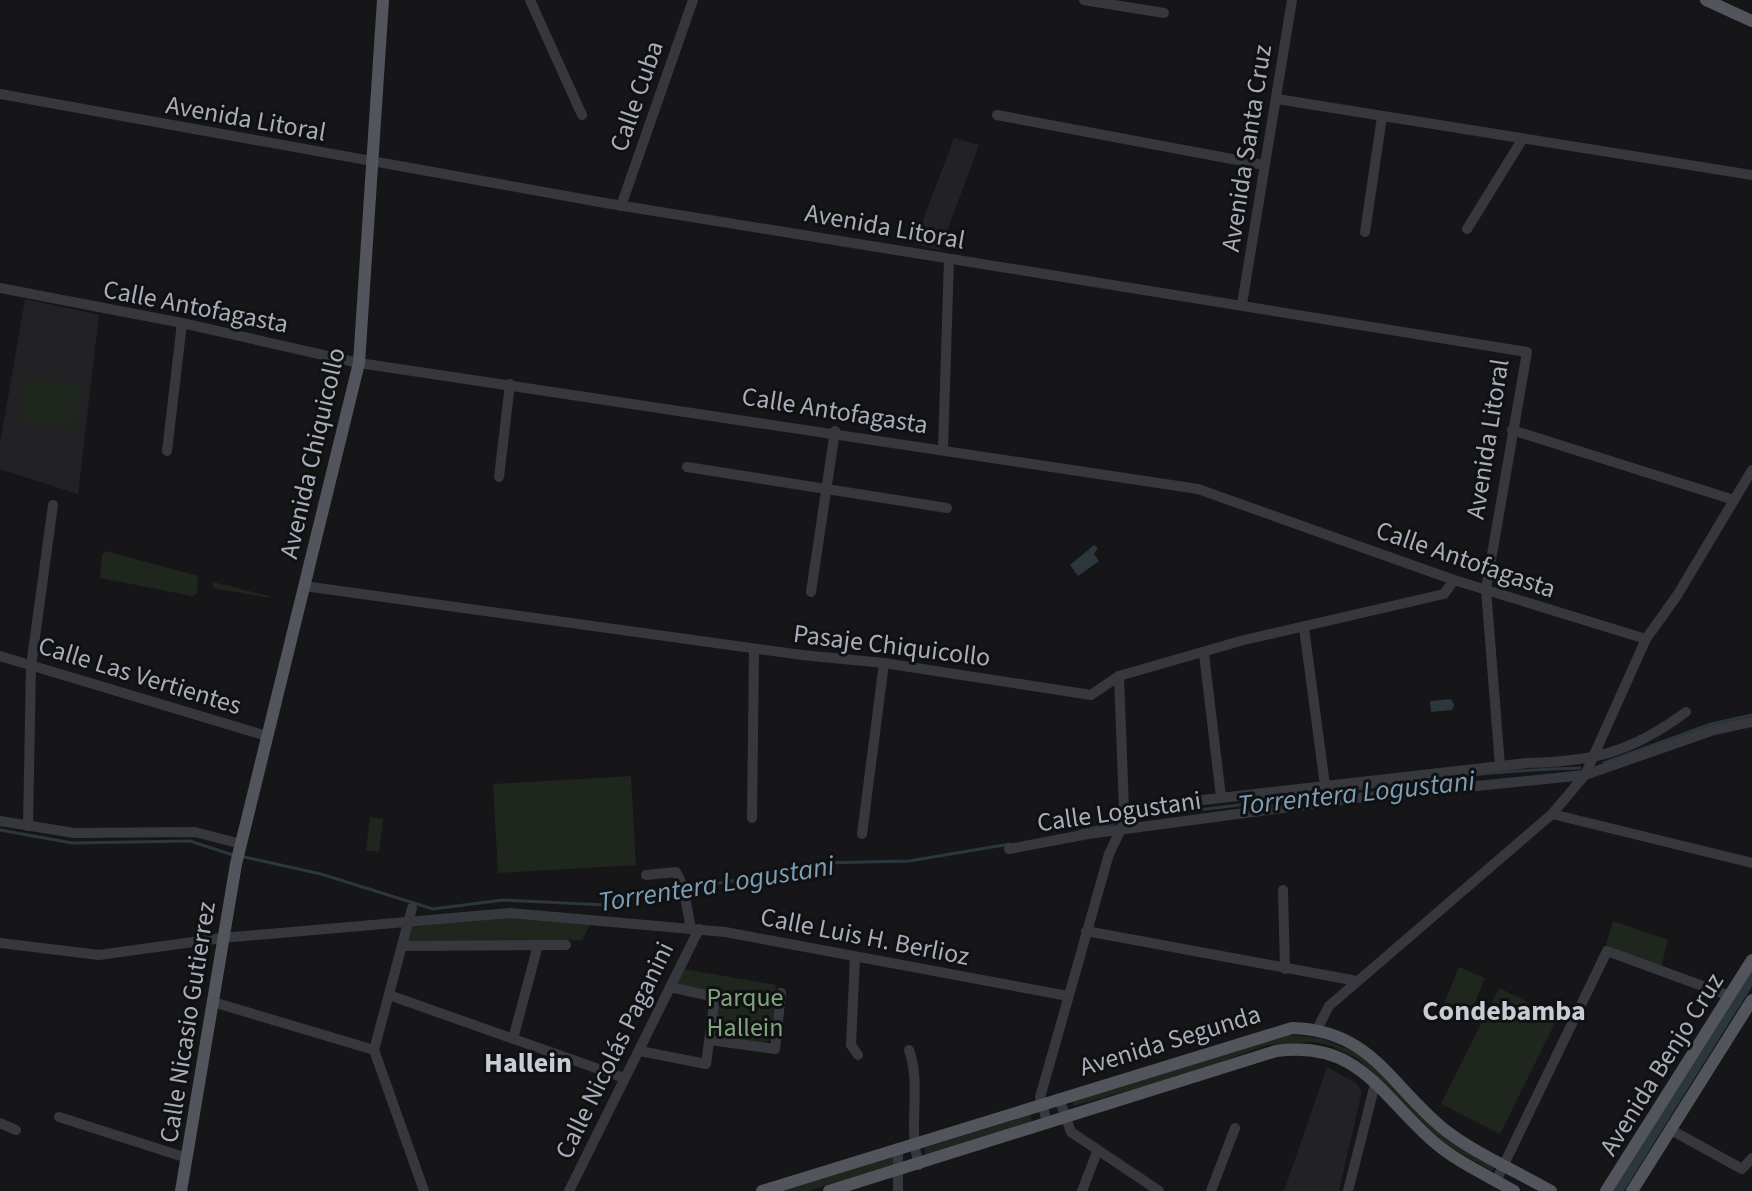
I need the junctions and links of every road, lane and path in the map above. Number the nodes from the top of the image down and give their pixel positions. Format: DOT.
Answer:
graph roads {
  1 [pos="383,0"];
  2 [pos="530,0"];
  3 [pos="693,0"];
  4 [pos="1084,0"];
  5 [pos="1292,0"];
  6 [pos="1706,0"];
  7 [pos="1164,13"];
  8 [pos="1752,21"];
  9 [pos="0,94"];
  10 [pos="1277,99"];
  11 [pos="582,115"];
  12 [pos="997,115"];
  13 [pos="1382,117"];
  14 [pos="1522,140"];
  15 [pos="371,163"];
  16 [pos="1264,165"];
  17 [pos="1752,175"];
  18 [pos="621,206"];
  19 [pos="1467,229"];
  20 [pos="1365,232"];
  21 [pos="949,259"];
  22 [pos="0,288"];
  23 [pos="1242,304"];
  24 [pos="182,323"];
  25 [pos="359,363"];
  26 [pos="510,384"];
  27 [pos="1512,430"];
  28 [pos="835,431"];
  29 [pos="943,449"];
  30 [pos="167,451"];
  31 [pos="687,467"];
  32 [pos="1752,470"];
  33 [pos="499,477"];
  34 [pos="827,489"];
  35 [pos="1734,500"];
  36 [pos="53,505"];
  37 [pos="947,508"];
  38 [pos="1454,580"];
  39 [pos="304,586"];
  40 [pos="1486,589"];
  41 [pos="811,592"];
  42 [pos="1304,628"];
  43 [pos="1646,639"];
  44 [pos="754,649"];
  45 [pos="1204,654"];
  46 [pos="0,656"];
  47 [pos="884,663"];
  48 [pos="31,666"];
  49 [pos="1119,676"];
  50 [pos="1686,712"];
  51 [pos="1752,722"];
  52 [pos="267,736"];
  53 [pos="1596,757"];
  54 [pos="1500,766"];
  55 [pos="1585,775"];
  56 [pos="1325,785"];
  57 [pos="1221,797"];
  58 [pos="1552,814"];
  59 [pos="752,818"];
  60 [pos="1123,820"];
  61 [pos="0,821"];
  62 [pos="28,826"];
  63 [pos="862,834"];
  64 [pos="1009,849"];
  65 [pos="239,852"];
  66 [pos="1752,863"];
  67 [pos="646,875"];
  68 [pos="1283,890"];
  69 [pos="412,908"];
  70 [pos="408,923"];
  71 [pos="695,929"];
  72 [pos="1086,931"];
  73 [pos="222,938"];
  74 [pos="0,943"];
  75 [pos="538,945"];
  76 [pos="566,945"];
  77 [pos="402,946"];
  78 [pos="855,957"];
  79 [pos="1752,960"];
  80 [pos="1285,969"];
  81 [pos="1357,981"];
  82 [pos="670,987"];
  83 [pos="781,993"];
  84 [pos="389,995"];
  85 [pos="1068,996"];
  86 [pos="1730,996"];
  87 [pos="213,1002"];
  88 [pos="1751,1003"];
  89 [pos="1317,1029"];
  90 [pos="513,1039"];
  91 [pos="710,1040"];
  92 [pos="374,1050"];
  93 [pos="909,1050"];
  94 [pos="640,1051"];
  95 [pos="858,1055"];
  96 [pos="624,1078"];
  97 [pos="1375,1084"];
  98 [pos="1059,1098"];
  99 [pos="1042,1104"];
  100 [pos="59,1117"];
  101 [pos="1064,1117"];
  102 [pos="1047,1122"];
  103 [pos="0,1123"];
  104 [pos="1235,1128"];
  105 [pos="16,1130"];
  106 [pos="1671,1130"];
  107 [pos="912,1144"];
  108 [pos="898,1148"];
  109 [pos="1097,1152"];
  110 [pos="187,1158"];
  111 [pos="1752,1158"];
  112 [pos="919,1165"];
  113 [pos="1504,1165"];
  114 [pos="899,1170"];
  115 [pos="1496,1181"];
  116 [pos="185,1190"];
  117 [pos="424,1191"];
  118 [pos="569,1191"];
  119 [pos="762,1191"];
  120 [pos="829,1191"];
  121 [pos="898,1191"];
  122 [pos="1082,1191"];
  123 [pos="1159,1191"];
  124 [pos="1211,1191"];
  125 [pos="1348,1191"];
  126 [pos="1514,1191"];
  127 [pos="1551,1191"];
  128 [pos="1606,1191"];
  129 [pos="1632,1191"];
  1 -- 15 [label="main road, Avenida Chiquicollo"];
  2 -- 11 [label="street"];
  3 -- 18 [label="street, Calle Cuba"];
  4 -- 7 [label="street"];
  5 -- 10 [label="street, Avenida Santa Cruz"];
  6 -- 8 [label="main road"];
  9 -- 15 [label="street, Avenida Litoral"];
  10 -- 13 [label="street"];
  10 -- 16 [label="street, Avenida Santa Cruz"];
  12 -- 16 [label="street"];
  13 -- 14 [label="street"];
  13 -- 20 [label="street"];
  14 -- 17 [label="street"];
  14 -- 19 [label="street"];
  15 -- 18 [label="street, Avenida Litoral"];
  15 -- 25 [label="main road, Avenida Chiquicollo"];
  16 -- 23 [label="street, Avenida Santa Cruz"];
  18 -- 21 [label="street, Avenida Litoral"];
  21 -- 23 [label="street, Avenida Litoral"];
  21 -- 29 [label="street"];
  22 -- 24 [label="street, Calle Antofagasta"];
  23 -- 27 [label="street, Avenida Litoral"];
  24 -- 25 [label="street, Calle Antofagasta"];
  24 -- 30 [label="street"];
  25 -- 26 [label="street, Calle Antofagasta"];
  25 -- 39 [label="main road, Avenida Chiquicollo"];
  26 -- 28 [label="street, Calle Antofagasta"];
  26 -- 33 [label="street"];
  27 -- 35 [label="street"];
  27 -- 40 [label="street, Avenida Litoral"];
  28 -- 29 [label="street, Calle Antofagasta"];
  28 -- 34 [label="street"];
  29 -- 38 [label="street, Calle Antofagasta"];
  31 -- 34 [label="street"];
  32 -- 35 [label="street"];
  34 -- 37 [label="street"];
  34 -- 41 [label="street"];
  35 -- 43 [label="street"];
  36 -- 48 [label="street"];
  38 -- 40 [label="street, Calle Antofagasta"];
  38 -- 42 [label="street, Pasaje Chiquicollo"];
  39 -- 44 [label="street, Pasaje Chiquicollo"];
  39 -- 52 [label="main road, Avenida Chiquicollo"];
  40 -- 43 [label="street, Calle Antofagasta"];
  40 -- 54 [label="street, Avenida Litoral"];
  42 -- 45 [label="street, Pasaje Chiquicollo"];
  42 -- 56 [label="street"];
  43 -- 53 [label="street"];
  44 -- 47 [label="street, Pasaje Chiquicollo"];
  44 -- 59 [label="street"];
  45 -- 49 [label="street, Pasaje Chiquicollo"];
  45 -- 57 [label="street"];
  46 -- 48 [label="street, Calle Las Vertientes"];
  47 -- 49 [label="street, Pasaje Chiquicollo"];
  47 -- 63 [label="street"];
  48 -- 52 [label="street, Calle Las Vertientes"];
  48 -- 62 [label="street"];
  49 -- 60 [label="street"];
  50 -- 53 [label="street, Calle Logustani"];
  51 -- 55 [label="street, Calle Logustani"];
  52 -- 65 [label="main road, Avenida Chiquicollo"];
  53 -- 54 [label="street, Calle Logustani"];
  53 -- 55 [label="street"];
  54 -- 56 [label="street, Calle Logustani"];
  55 -- 58 [label="street"];
  55 -- 60 [label="street, Calle Logustani"];
  56 -- 57 [label="street, Calle Logustani"];
  57 -- 60 [label="street, Calle Logustani"];
  58 -- 66 [label="street"];
  58 -- 81 [label="street"];
  60 -- 64 [label="street, Calle Logustani"];
  60 -- 72 [label="street"];
  61 -- 62 [label="street"];
  62 -- 65 [label="street"];
  65 -- 73 [label="main road, Calle Nicasio Gutierrez"];
  67 -- 71 [label="street"];
  68 -- 80 [label="street"];
  69 -- 70 [label="street"];
  70 -- 71 [label="street, Calle Luis H. Berlioz"];
  70 -- 73 [label="street, Calle Luis H. Berlioz"];
  70 -- 77 [label="street"];
  71 -- 78 [label="street, Calle Luis H. Berlioz"];
  71 -- 82 [label="street, Calle Nicolás Paganini"];
  72 -- 80 [label="street"];
  72 -- 85 [label="street"];
  73 -- 74 [label="street, Calle Luis H. Berlioz"];
  73 -- 87 [label="main road, Calle Nicasio Gutierrez"];
  75 -- 76 [label="street"];
  75 -- 77 [label="street"];
  75 -- 90 [label="street"];
  77 -- 84 [label="street"];
  78 -- 85 [label="street, Calle Luis H. Berlioz"];
  78 -- 95 [label="street"];
  79 -- 86 [label="main road, Avenida Benjo Cruz"];
  80 -- 81 [label="street"];
  81 -- 89 [label="street"];
  82 -- 91 [label="street"];
  82 -- 94 [label="street, Calle Nicolás Paganini"];
  83 -- 91 [label="street"];
  84 -- 90 [label="street"];
  84 -- 92 [label="street"];
  85 -- 99 [label="street"];
  86 -- 113 [label="street"];
  86 -- 128 [label="main road, Avenida Benjo Cruz"];
  87 -- 92 [label="street"];
  87 -- 110 [label="main road, Calle Nicasio Gutierrez"];
  88 -- 106 [label="main road, Avenida Benjo Cruz"];
  89 -- 98 [label="main road, Avenida Segunda"];
  89 -- 113 [label="main road, Avenida Segunda"];
  90 -- 96 [label="street"];
  91 -- 94 [label="street"];
  92 -- 117 [label="street"];
  93 -- 107 [label="street"];
  94 -- 96 [label="street, Calle Nicolás Paganini"];
  96 -- 118 [label="street, Calle Nicolás Paganini"];
  97 -- 101 [label="main road, Avenida Segunda"];
  97 -- 115 [label="main road, Avenida Segunda"];
  97 -- 125 [label="street"];
  98 -- 99 [label="main road, Avenida Segunda"];
  98 -- 101 [label="street"];
  99 -- 102 [label="street"];
  99 -- 107 [label="main road, Avenida Segunda"];
  100 -- 110 [label="street"];
  101 -- 102 [label="main road, Avenida Segunda"];
  101 -- 109 [label="street"];
  102 -- 112 [label="main road, Avenida Segunda"];
  103 -- 105 [label="street"];
  104 -- 124 [label="street"];
  106 -- 111 [label="street"];
  106 -- 129 [label="main road, Avenida Benjo Cruz"];
  107 -- 108 [label="main road, Avenida Segunda"];
  107 -- 112 [label="street"];
  108 -- 114 [label="street"];
  108 -- 119 [label="main road, Avenida Segunda"];
  109 -- 122 [label="street"];
  109 -- 123 [label="street"];
  110 -- 116 [label="main road, Calle Nicasio Gutierrez"];
  112 -- 114 [label="main road, Avenida Segunda"];
  113 -- 115 [label="street"];
  113 -- 127 [label="main road, Avenida Segunda"];
  114 -- 120 [label="main road, Avenida Segunda"];
  114 -- 121 [label="street"];
  115 -- 126 [label="main road, Avenida Segunda"];
}
